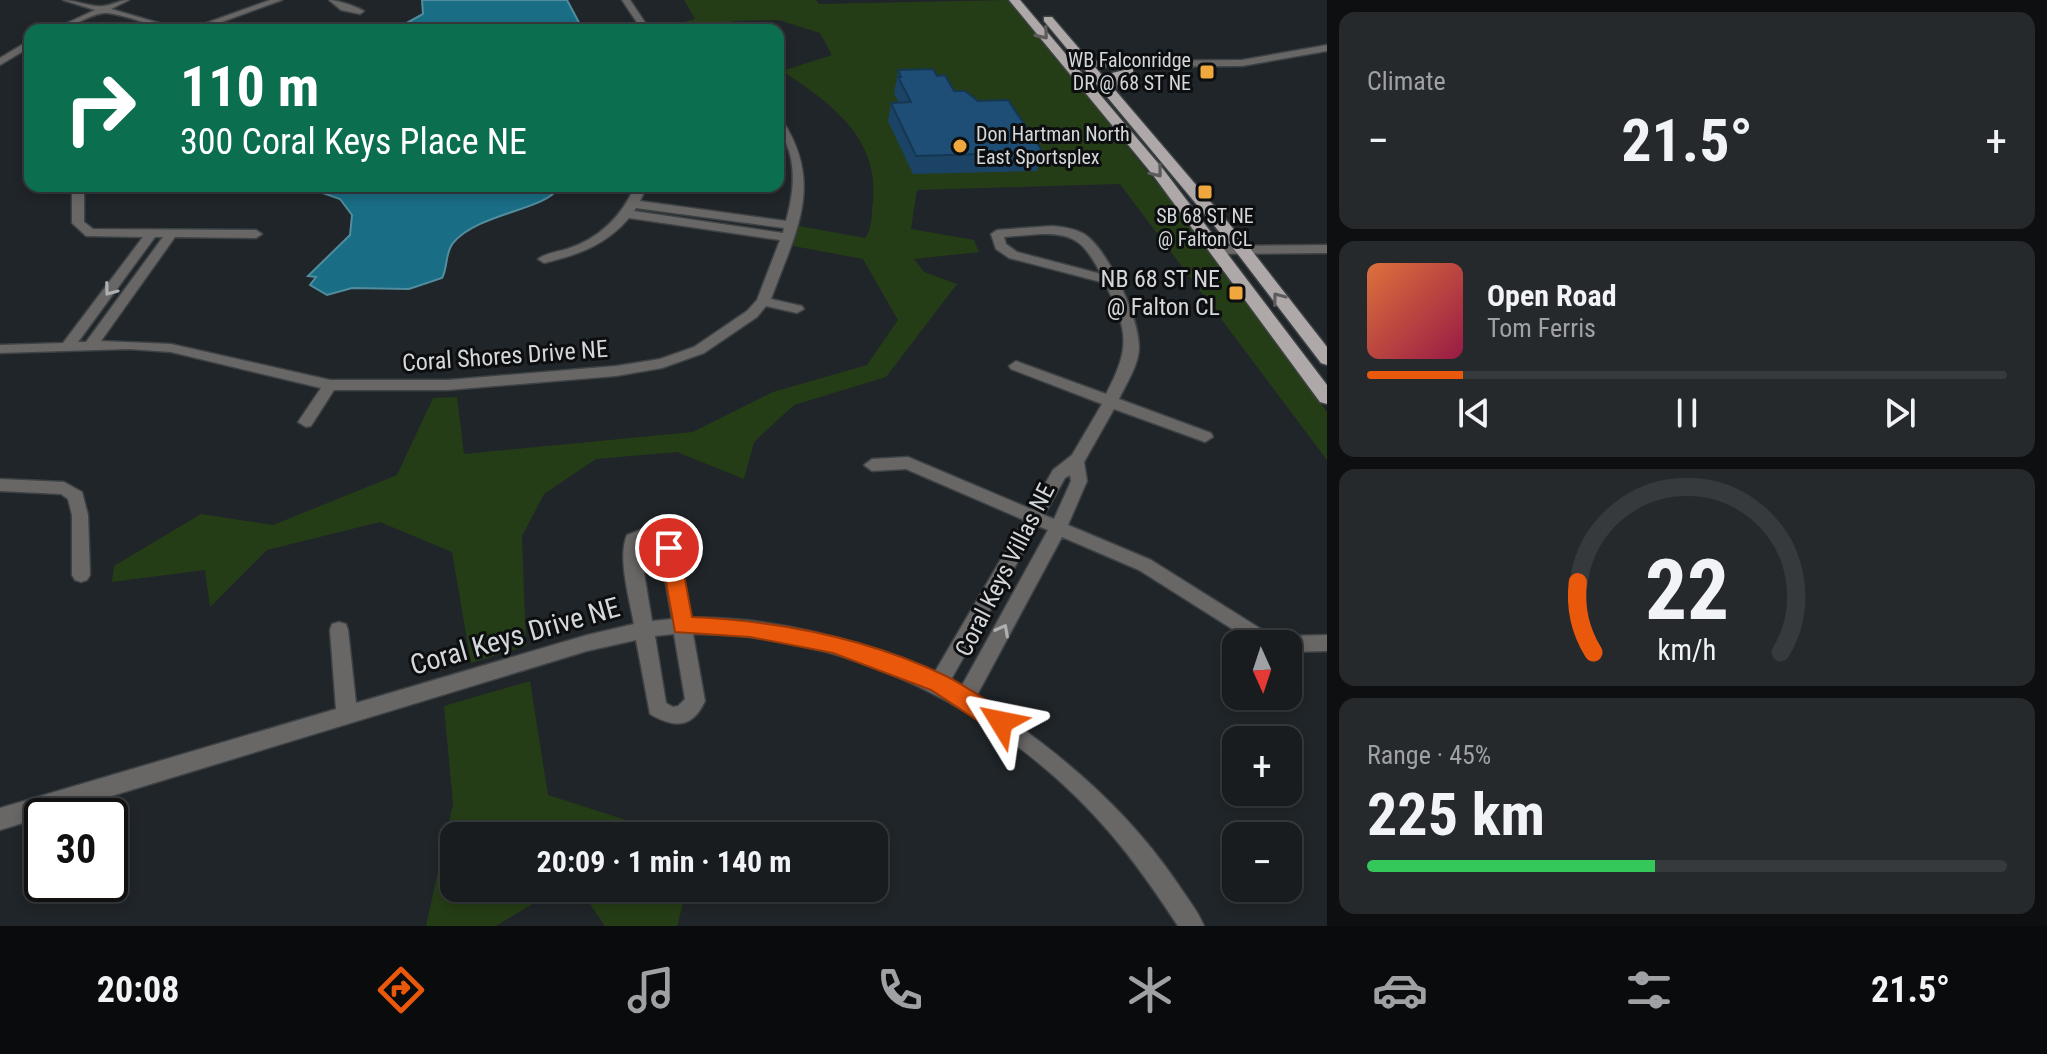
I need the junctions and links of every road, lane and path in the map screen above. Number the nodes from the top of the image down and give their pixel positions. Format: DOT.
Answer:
graph roads {
  1 [pos="67,0"];
  2 [pos="278,0"];
  3 [pos="333,0"];
  4 [pos="626,0"];
  5 [pos="1014,0"];
  6 [pos="120,2"];
  7 [pos="102,4"];
  8 [pos="360,11"];
  9 [pos="1042,12"];
  10 [pos="67,24"];
  11 [pos="161,24"];
  12 [pos="180,24"];
  13 [pos="208,24"];
  14 [pos="642,24"];
  15 [pos="0,44"];
  16 [pos="24,45"];
  17 [pos="24,47"];
  18 [pos="1327,48"];
  19 [pos="0,62"];
  20 [pos="1215,64"];
  21 [pos="1085,68"];
  22 [pos="1129,71"];
  23 [pos="1109,90"];
  24 [pos="784,130"];
  25 [pos="638,192"];
  26 [pos="78,193"];
  27 [pos="631,209"];
  28 [pos="787,231"];
  29 [pos="152,233"];
  30 [pos="172,233"];
  31 [pos="256,234"];
  32 [pos="1327,249"];
  33 [pos="1219,250"];
  34 [pos="1243,250"];
  35 [pos="544,259"];
  36 [pos="1109,280"];
  37 [pos="763,301"];
  38 [pos="797,309"];
  39 [pos="91,345"];
  40 [pos="68,346"];
  41 [pos="42,347"];
  42 [pos="0,349"];
  43 [pos="0,359"];
  44 [pos="1327,359"];
  45 [pos="1016,366"];
  46 [pos="330,385"];
  47 [pos="1327,398"];
  48 [pos="1109,402"];
  49 [pos="306,422"];
  50 [pos="1205,437"];
  51 [pos="1076,462"];
  52 [pos="872,465"];
  53 [pos="0,485"];
  54 [pos="1044,524"];
  55 [pos="81,575"];
  56 [pos="683,625"];
  57 [pos="339,630"];
  58 [pos="644,630"];
  59 [pos="1249,630"];
  60 [pos="1327,643"];
  61 [pos="1302,644"];
  62 [pos="939,683"];
  63 [pos="965,698"];
  64 [pos="347,715"];
  65 [pos="1,818"];
  66 [pos="1192,926"];
  1 -- 7 [label="street"];
  2 -- 13 [label="street"];
  3 -- 8 [label="street"];
  4 -- 14 [label="street"];
  5 -- 21 [label="main road, one-way"];
  6 -- 7 [label="street"];
  6 -- 12 [label="street"];
  7 -- 10 [label="street"];
  7 -- 11 [label="street"];
  9 -- 21 [label="main road"];
  15 -- 16 [label="street"];
  17 -- 19 [label="street"];
  18 -- 20 [label="street"];
  20 -- 21 [label="street"];
  20 -- 22 [label="street"];
  21 -- 22 [label="street"];
  21 -- 23 [label="main road"];
  21 -- 33 [label="main road, one-way"];
  22 -- 23 [label="main road"];
  23 -- 34 [label="main road"];
  24 -- 28 [label="street, Coral Shores Drive NE"];
  25 -- 27 [label="street"];
  26 -- 29 [label="street"];
  27 -- 28 [label="street"];
  27 -- 35 [label="street"];
  28 -- 37 [label="street, Coral Shores Drive NE"];
  29 -- 30 [label="street"];
  29 -- 40 [label="street, one-way"];
  30 -- 31 [label="street"];
  30 -- 39 [label="street"];
  32 -- 34 [label="street"];
  33 -- 34 [label="street"];
  33 -- 47 [label="main road"];
  44 -- 34 [label="main road, one-way"];
  36 -- 36 [label="street, Coral Keys Villas NE"];
  36 -- 48 [label="street, Coral Keys Villas NE"];
  37 -- 38 [label="street"];
  37 -- 46 [label="street, Coral Shores Drive NE"];
  39 -- 40 [label="street, Coral Shores Drive NE"];
  39 -- 46 [label="street, Coral Shores Drive NE"];
  40 -- 41 [label="street, Coral Shores Drive NE"];
  41 -- 42 [label="street, Coral Shores Drive NE"];
  41 -- 43 [label="street, Coral Shores Drive NE"];
  45 -- 48 [label="street"];
  46 -- 49 [label="street"];
  48 -- 50 [label="street"];
  48 -- 51 [label="street, Coral Keys Villas NE"];
  51 -- 54 [label="street, Coral Keys Villas NE"];
  51 -- 54 [label="street, Coral Keys Villas NE"];
  52 -- 54 [label="street"];
  53 -- 55 [label="street"];
  54 -- 59 [label="street"];
  54 -- 62 [label="street, Coral Keys Villas NE"];
  63 -- 54 [label="street, Coral Keys Villas NE, one-way"];
  56 -- 58 [label="street, Coral Keys Drive NE"];
  56 -- 58 [label="street"];
  56 -- 58 [label="street"];
  56 -- 62 [label="street, Coral Keys Drive NE"];
  57 -- 64 [label="street"];
  58 -- 64 [label="street, Coral Keys Drive NE"];
  60 -- 61 [label="street"];
  62 -- 63 [label="street, Coral Keys Drive NE"];
  63 -- 66 [label="street, Coral Keys Drive NE"];
  64 -- 65 [label="street, Coral Keys Drive NE"];
}
